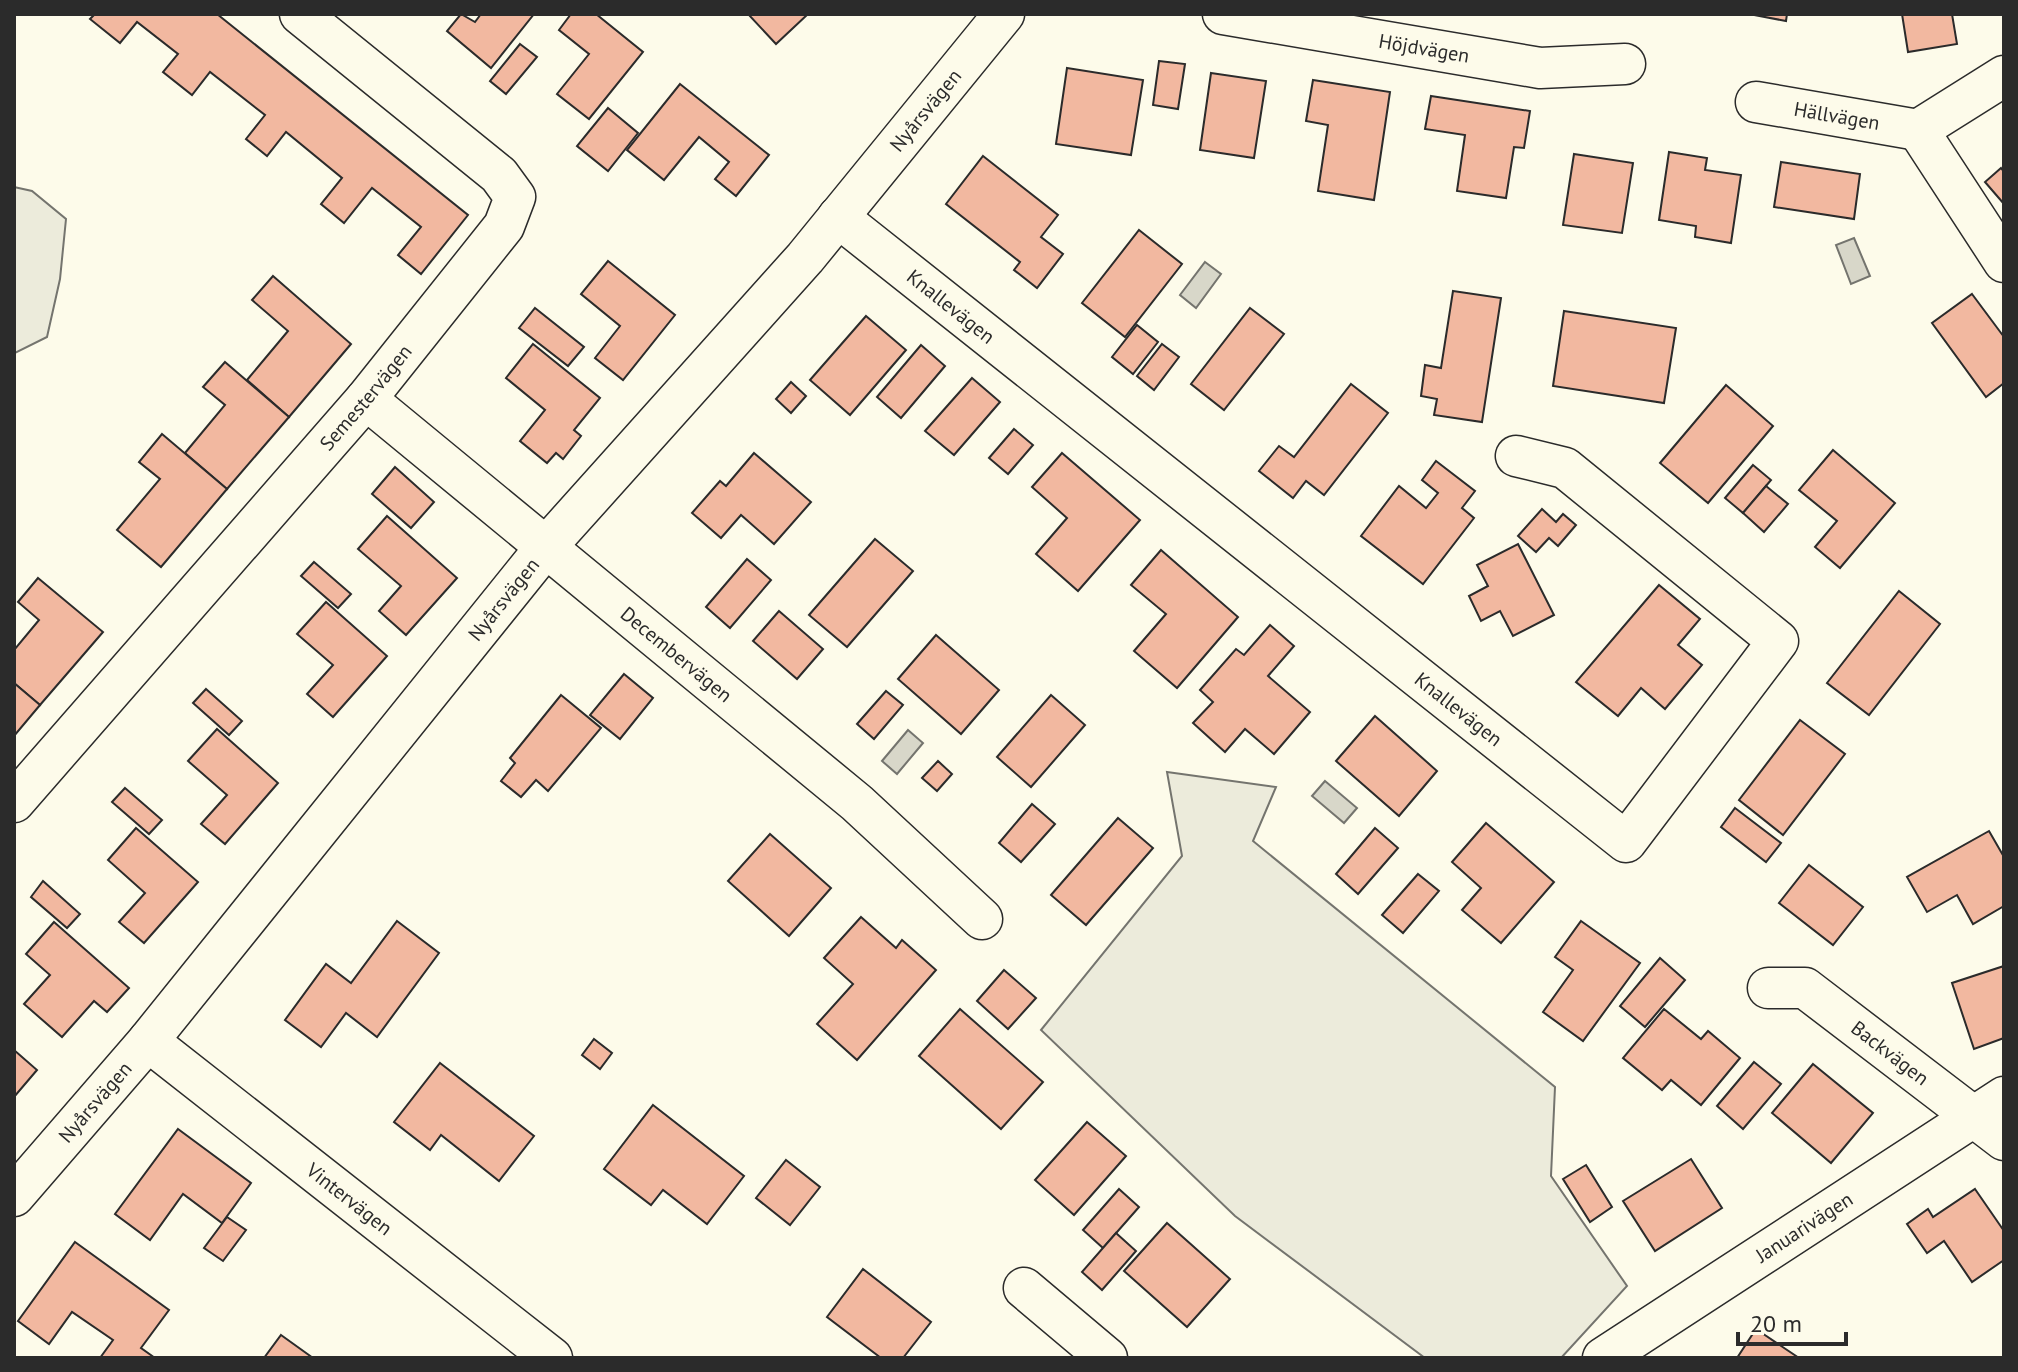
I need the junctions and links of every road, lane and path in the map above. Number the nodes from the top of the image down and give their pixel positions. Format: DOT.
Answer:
graph roads {
  1 [pos="300,14"];
  2 [pos="1004,14"];
  3 [pos="1223,14"];
  4 [pos="1625,64"];
  5 [pos="2004,76"];
  6 [pos="1756,102"];
  7 [pos="1918,130"];
  8 [pos="838,217"];
  9 [pos="2004,262"];
  10 [pos="366,399"];
  11 [pos="1516,456"];
  12 [pos="545,548"];
  13 [pos="14,802"];
  14 [pos="982,919"];
  15 [pos="1768,988"];
  16 [pos="148,1041"];
  17 [pos="1994,1118"];
  18 [pos="14,1196"];
  19 [pos="1024,1288"];
  20 [pos="552,1358"];
  21 [pos="1107,1358"];
  22 [pos="1603,1358"];
  1 -- 10 [label="street, Semestervägen"];
  2 -- 8 [label="street, Nyårsvägen"];
  3 -- 4 [label="street, Höjdvägen"];
  5 -- 7 [label="street"];
  6 -- 7 [label="street, Hällvägen"];
  7 -- 9 [label="street"];
  8 -- 11 [label="street, Knallevägen"];
  8 -- 12 [label="street, Nyårsvägen"];
  10 -- 12 [label="street, Decembervägen"];
  10 -- 13 [label="street, Semestervägen"];
  12 -- 14 [label="street, Decembervägen"];
  12 -- 16 [label="street, Nyårsvägen"];
  15 -- 17 [label="street, Backvägen"];
  16 -- 18 [label="street, Nyårsvägen"];
  16 -- 20 [label="street, Vintervägen"];
  17 -- 22 [label="street, Januarivägen"];
  19 -- 21 [label="street"];
}
